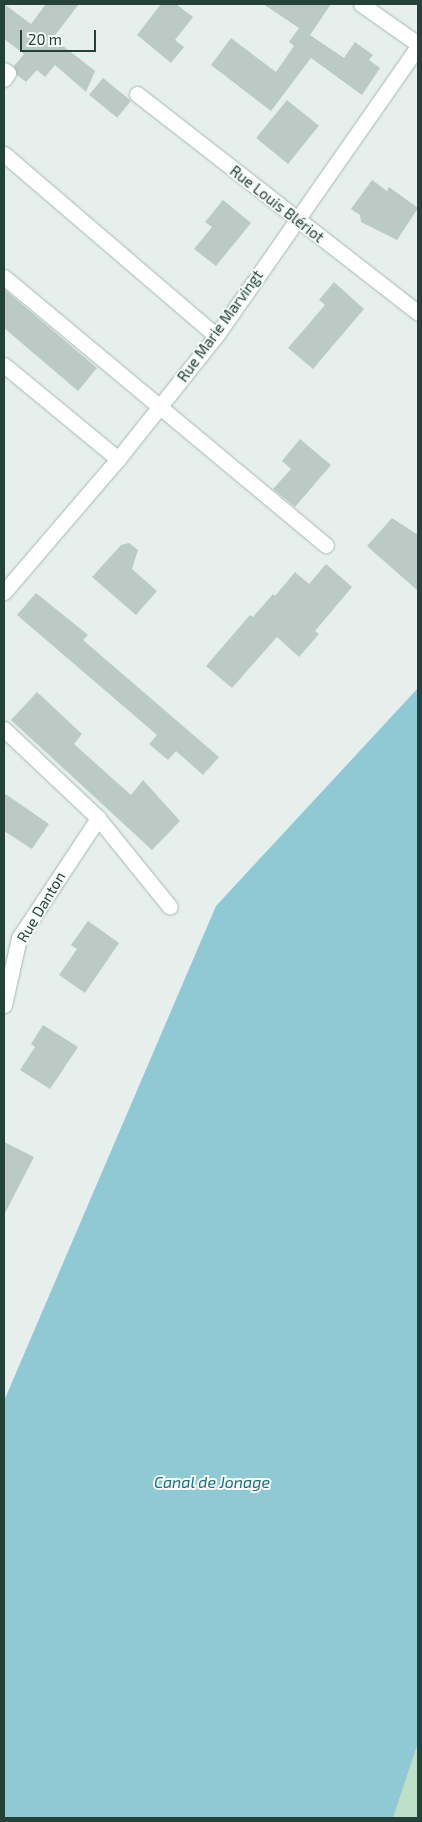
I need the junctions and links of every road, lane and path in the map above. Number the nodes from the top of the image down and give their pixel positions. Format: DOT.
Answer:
graph roads {
  1 [pos="361,4"];
  2 [pos="418,45"];
  3 [pos="137,94"];
  4 [pos="4,154"];
  5 [pos="296,220"];
  6 [pos="4,277"];
  7 [pos="418,313"];
  8 [pos="216,336"];
  9 [pos="4,365"];
  10 [pos="159,408"];
  11 [pos="118,460"];
  12 [pos="326,545"];
  13 [pos="4,592"];
  14 [pos="4,729"];
  15 [pos="98,818"];
  16 [pos="170,907"];
  17 [pos="4,1005"];
  1 -- 2 [label="street"];
  2 -- 5 [label="street, Rue Marie Marvingt"];
  3 -- 5 [label="street, Rue Louis Blériot"];
  4 -- 8 [label="street"];
  5 -- 7 [label="street, Rue Louis Blériot"];
  5 -- 8 [label="street, Rue Marie Marvingt"];
  6 -- 10 [label="street"];
  8 -- 10 [label="street, Rue Marie Marvingt"];
  9 -- 11 [label="street"];
  10 -- 11 [label="street, Rue Marie Marvingt"];
  10 -- 12 [label="street"];
  11 -- 13 [label="street, Rue Marie Marvingt"];
  14 -- 15 [label="street"];
  15 -- 16 [label="street"];
  15 -- 17 [label="street, Rue Danton"];
}
